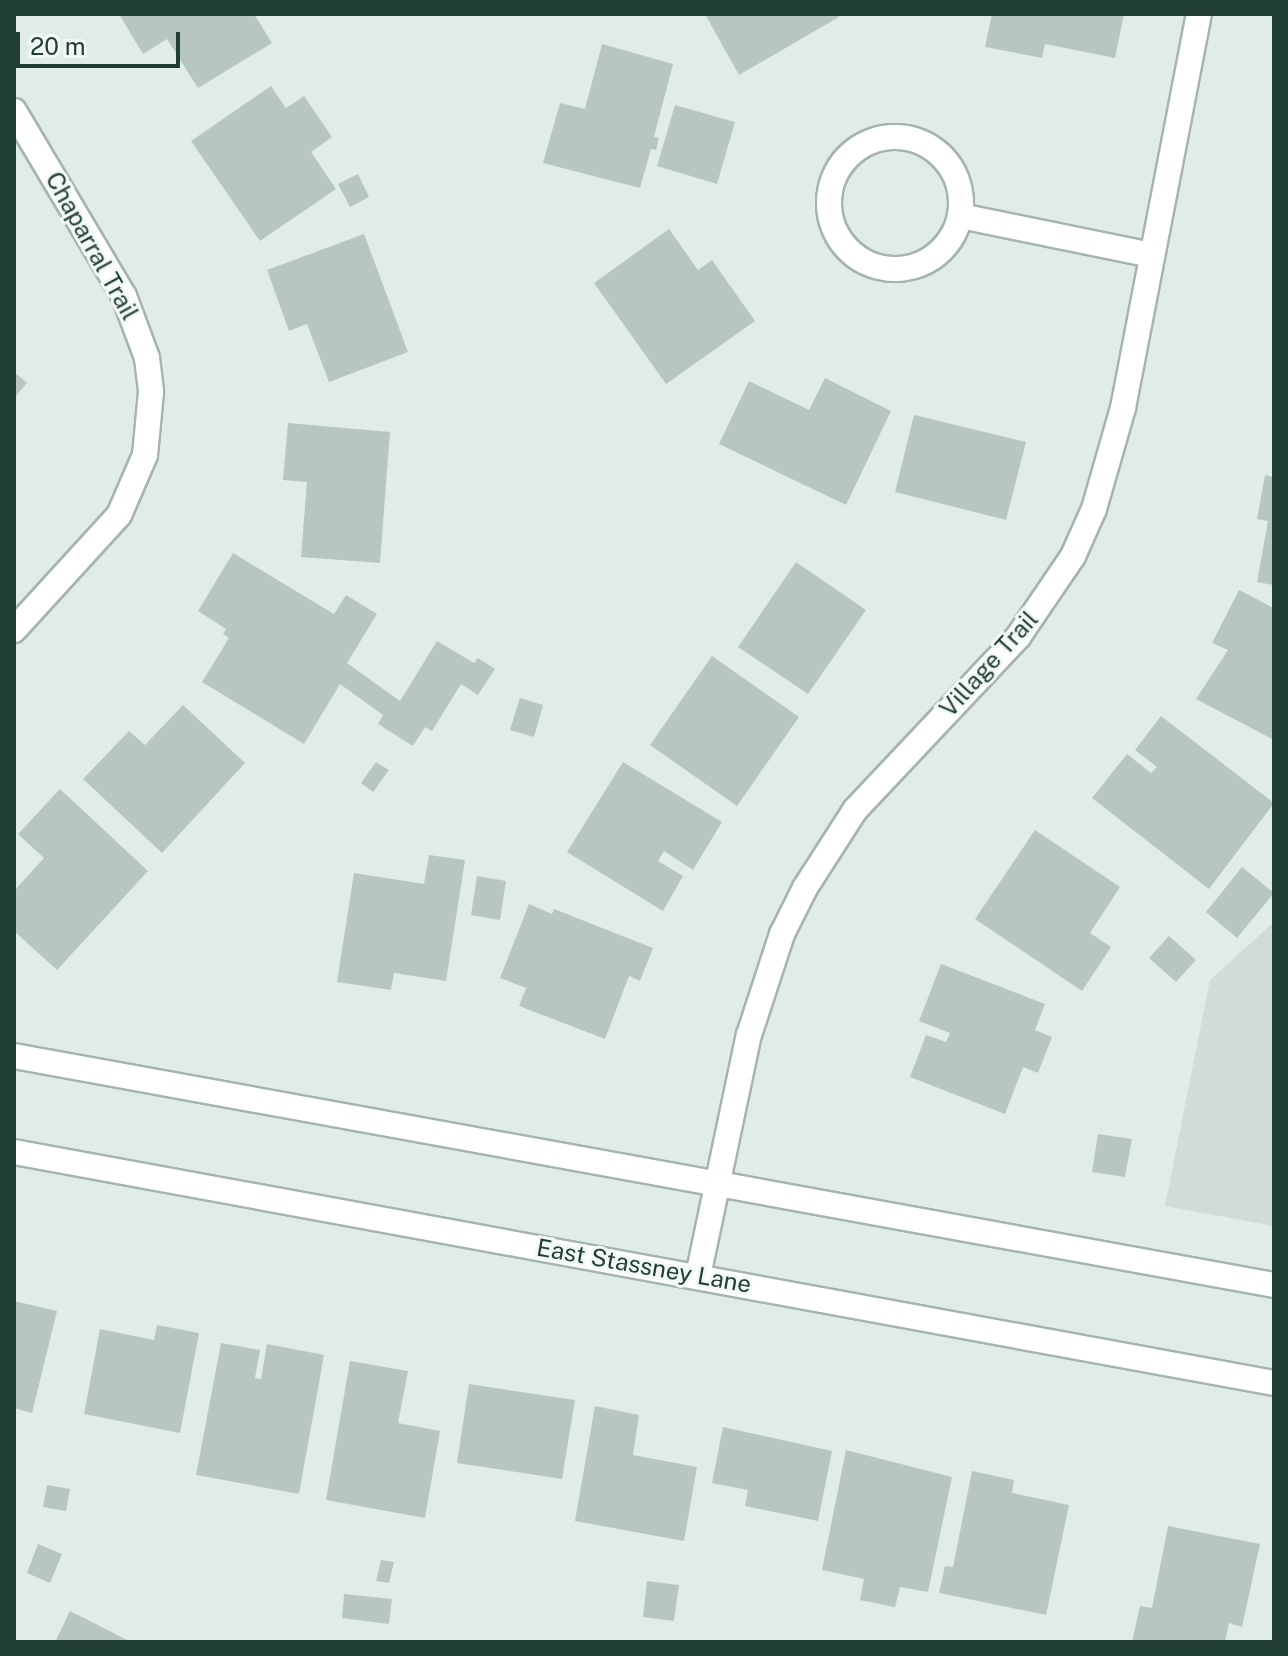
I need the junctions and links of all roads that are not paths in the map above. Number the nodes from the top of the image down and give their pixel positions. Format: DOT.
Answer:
graph roads {
  1 [pos="1199,14"];
  2 [pos="14,111"];
  3 [pos="960,216"];
  4 [pos="1152,255"];
  5 [pos="14,630"];
  6 [pos="14,1056"];
  7 [pos="14,1152"];
  8 [pos="716,1185"];
  9 [pos="698,1276"];
  10 [pos="1274,1285"];
  11 [pos="1274,1383"];
  1 -- 4 [label="street, Village Trail"];
  2 -- 5 [label="street, Chaparral Trail"];
  3 -- 3 [label="street"];
  3 -- 4 [label="street"];
  4 -- 8 [label="street, Village Trail"];
  6 -- 8 [label="street"];
  7 -- 9 [label="street, East Stassney Lane"];
  8 -- 9 [label="street, Village Trail"];
  8 -- 10 [label="street"];
  9 -- 11 [label="street, East Stassney Lane"];
}
